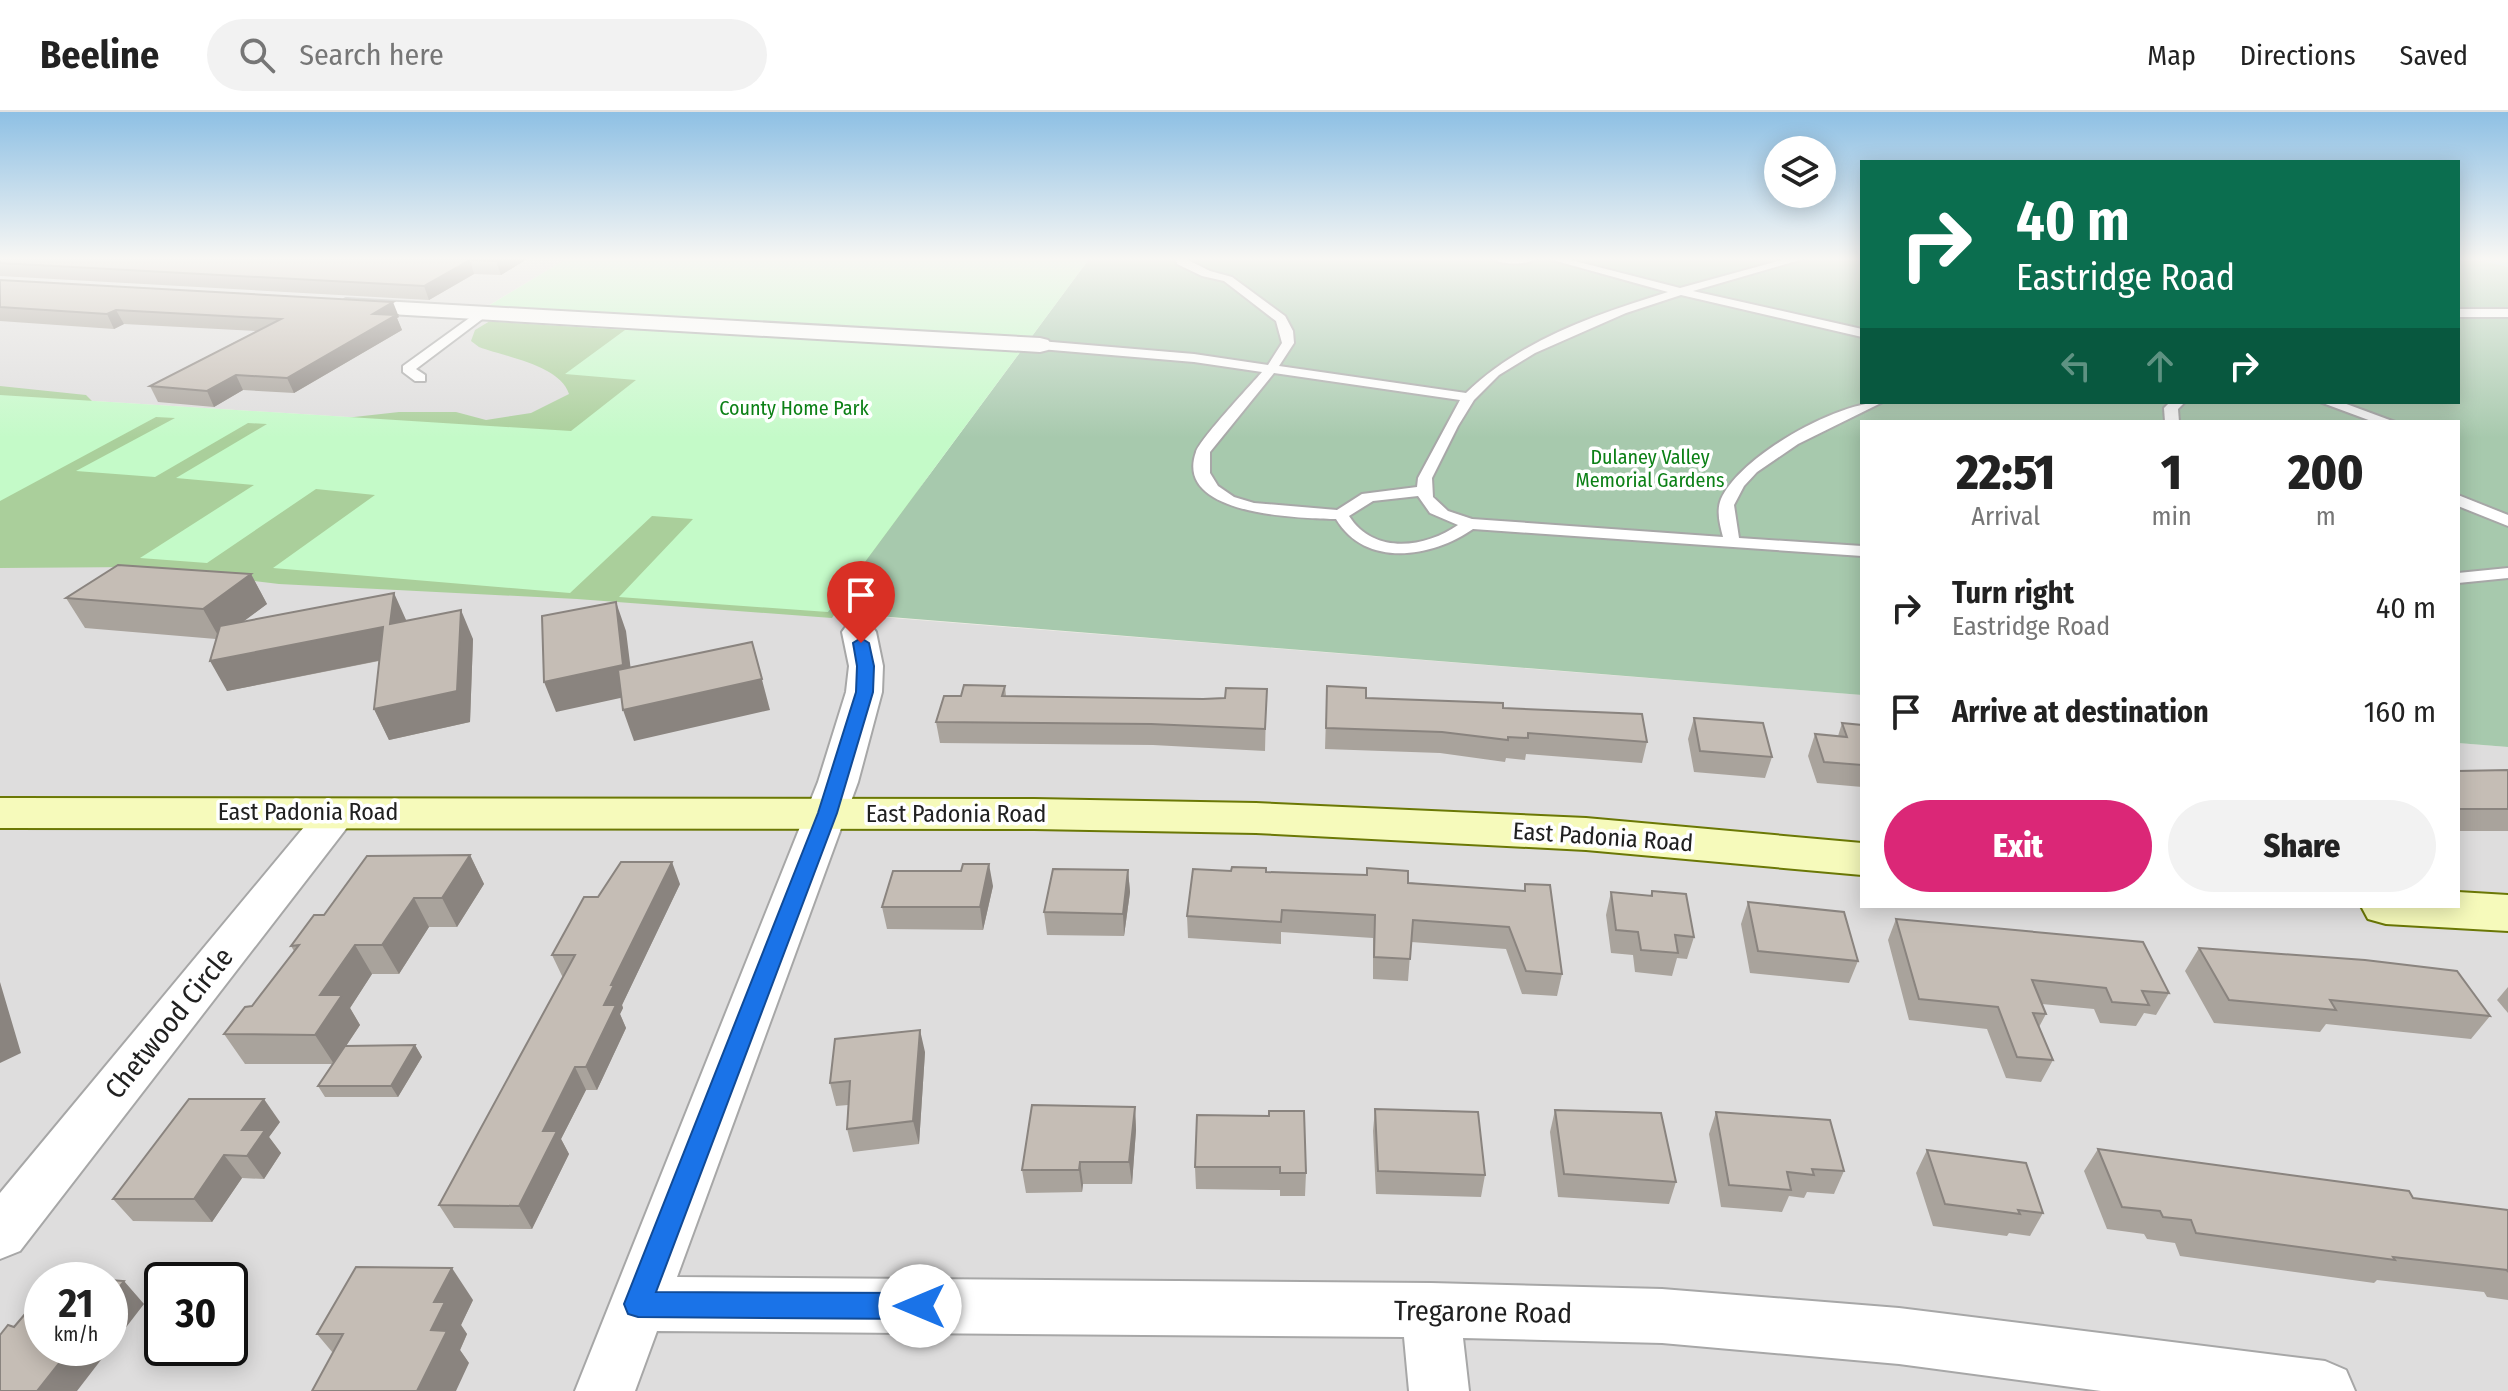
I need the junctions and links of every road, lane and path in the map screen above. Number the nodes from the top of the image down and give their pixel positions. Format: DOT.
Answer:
graph roads {
  1 [pos="477,319"];
  2 [pos="567,319"];
  3 [pos="1281,319"];
  4 [pos="1606,319"];
  5 [pos="1798,319"];
  6 [pos="1860,333"];
  7 [pos="1040,345"];
  8 [pos="1271,369"];
  9 [pos="420,378"];
  10 [pos="1469,397"];
  11 [pos="1872,404"];
  12 [pos="2333,404"];
  13 [pos="2382,420"];
  14 [pos="1422,491"];
  15 [pos="2460,501"];
  16 [pos="1341,515"];
  17 [pos="2508,521"];
  18 [pos="1470,524"];
  19 [pos="1732,542"];
  20 [pos="1860,551"];
  21 [pos="2508,573"];
  22 [pos="2460,578"];
  23 [pos="859,632"];
  24 [pos="338,812"];
  25 [pos="0,813"];
  26 [pos="827,813"];
  27 [pos="1860,859"];
  28 [pos="2421,908"];
  29 [pos="2508,913"];
  30 [pos="0,1234"];
  31 [pos="638,1304"];
  32 [pos="1431,1310"];
  33 [pos="605,1391"];
  34 [pos="1439,1391"];
  35 [pos="2325,1391"];
  1 -- 9 [label="lane"];
  2 -- 7 [label="street"];
  3 -- 8 [label="lane"];
  4 -- 10 [label="lane"];
  5 -- 6 [label="lane"];
  7 -- 8 [label="lane"];
  8 -- 10 [label="lane"];
  8 -- 16 [label="lane"];
  10 -- 14 [label="lane"];
  11 -- 19 [label="lane"];
  12 -- 13 [label="lane"];
  14 -- 16 [label="lane"];
  14 -- 18 [label="lane"];
  15 -- 17 [label="lane"];
  16 -- 18 [label="lane"];
  18 -- 19 [label="lane"];
  19 -- 20 [label="lane"];
  21 -- 22 [label="lane"];
  23 -- 26 [label="street"];
  24 -- 25 [label="street, East Padonia Road"];
  24 -- 26 [label="street, East Padonia Road"];
  24 -- 30 [label="street, Chetwood Circle"];
  26 -- 27 [label="street, East Padonia Road"];
  26 -- 31 [label="street"];
  28 -- 29 [label="street"];
  31 -- 32 [label="street, Tregarone Road"];
  31 -- 33 [label="street"];
  32 -- 34 [label="street"];
  32 -- 35 [label="street, Tregarone Road"];
}
